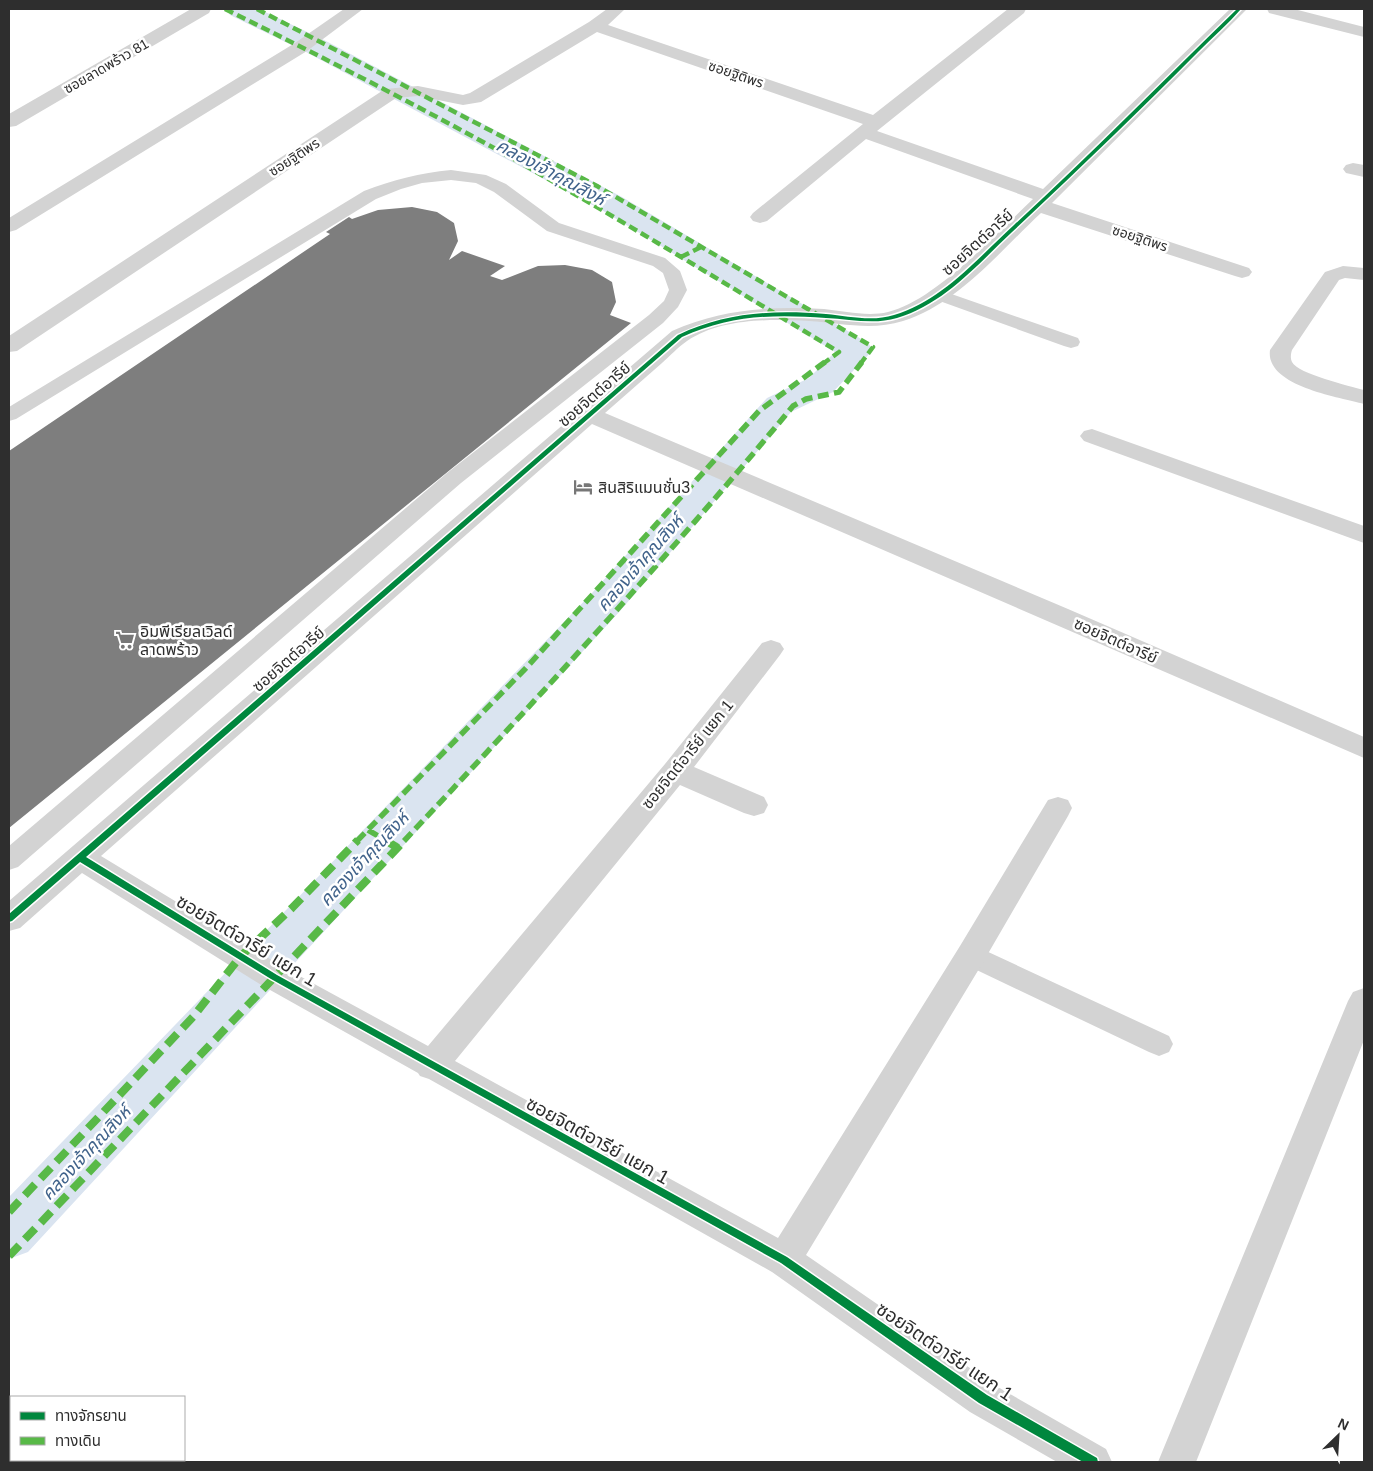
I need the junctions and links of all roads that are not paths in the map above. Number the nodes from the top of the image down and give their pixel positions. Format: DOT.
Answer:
graph roads {
  1 [pos="203,9"];
  2 [pos="355,9"];
  3 [pos="617,9"];
  4 [pos="1018,9"];
  5 [pos="1239,9"];
  6 [pos="1274,9"];
  7 [pos="595,26"];
  8 [pos="1364,32"];
  9 [pos="9,122"];
  10 [pos="870,127"];
  11 [pos="1042,201"];
  12 [pos="760,217"];
  13 [pos="9,226"];
  14 [pos="1242,272"];
  15 [pos="1364,274"];
  16 [pos="940,295"];
  17 [pos="656,319"];
  18 [pos="680,336"];
  19 [pos="1071,342"];
  20 [pos="9,346"];
  21 [pos="1364,397"];
  22 [pos="9,415"];
  23 [pos="590,415"];
  24 [pos="1092,436"];
  25 [pos="1364,535"];
  26 [pos="771,649"];
  27 [pos="1364,748"];
  28 [pos="675,771"];
  29 [pos="754,805"];
  30 [pos="1058,808"];
  31 [pos="81,858"];
  32 [pos="9,860"];
  33 [pos="9,919"];
  34 [pos="971,955"];
  35 [pos="1364,1001"];
  36 [pos="1159,1044"];
  37 [pos="431,1066"];
  38 [pos="784,1260"];
  39 [pos="1093,1462"];
  40 [pos="1177,1462"];
  1 -- 9 [label="street, ซอยลาดพร้าว 81"];
  2 -- 13 [label="street"];
  3 -- 7 [label="street, ซอยฐิติพร"];
  4 -- 10 [label="street"];
  5 -- 11 [label="street, ซอยจิตต์อารีย์"];
  6 -- 8 [label="street"];
  7 -- 10 [label="street, ซอยฐิติพร"];
  7 -- 20 [label="street, ซอยฐิติพร"];
  10 -- 11 [label="street, ซอยฐิติพร"];
  10 -- 12 [label="street"];
  11 -- 14 [label="street, ซอยฐิติพร"];
  11 -- 16 [label="street, ซอยจิตต์อารีย์"];
  15 -- 21 [label="street"];
  16 -- 18 [label="street, ซอยจิตต์อารีย์"];
  16 -- 19 [label="lane"];
  17 -- 18 [label="lane"];
  17 -- 22 [label="lane"];
  17 -- 32 [label="lane"];
  18 -- 23 [label="street, ซอยจิตต์อารีย์"];
  23 -- 27 [label="street, ซอยจิตต์อารีย์"];
  23 -- 31 [label="street, ซอยจิตต์อารีย์"];
  24 -- 25 [label="street"];
  26 -- 28 [label="street, ซอยจิตต์อารีย์ แยก 1"];
  28 -- 29 [label="street"];
  28 -- 37 [label="street, ซอยจิตต์อารีย์ แยก 1"];
  30 -- 34 [label="street"];
  31 -- 33 [label="street, ซอยจิตต์อารีย์"];
  31 -- 37 [label="street, ซอยจิตต์อารีย์ แยก 1"];
  34 -- 36 [label="lane"];
  34 -- 38 [label="street"];
  35 -- 40 [label="street"];
  37 -- 38 [label="street, ซอยจิตต์อารีย์ แยก 1"];
  38 -- 39 [label="street, ซอยจิตต์อารีย์ แยก 1"];
}
